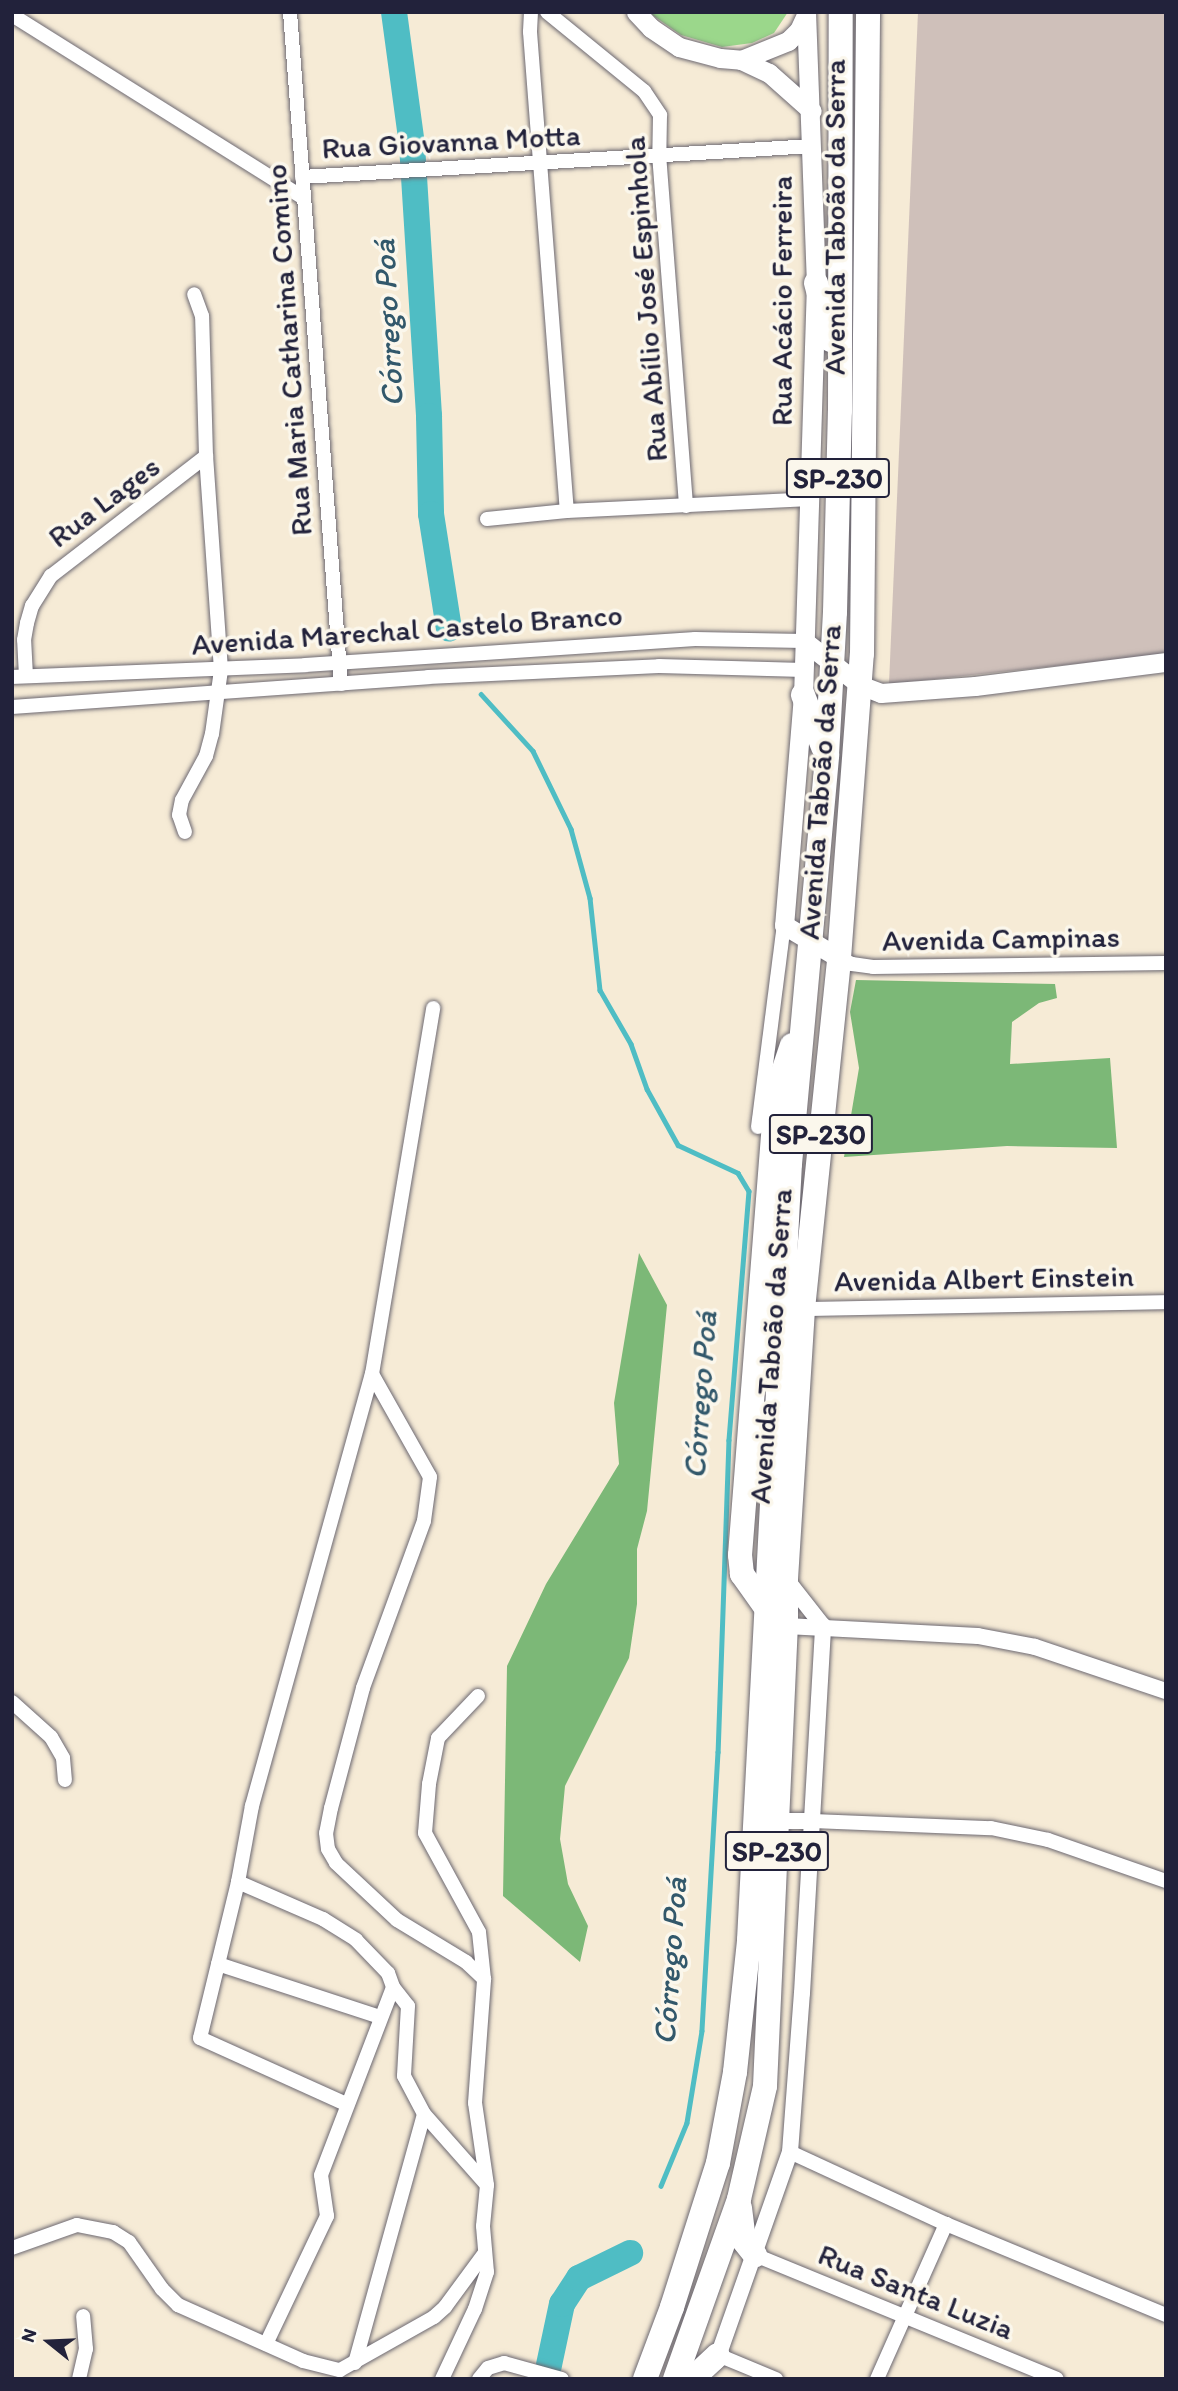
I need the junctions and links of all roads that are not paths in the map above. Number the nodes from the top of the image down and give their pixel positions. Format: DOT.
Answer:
graph roads {
  1 [pos="290,12"];
  2 [pos="531,12"];
  3 [pos="547,12"];
  4 [pos="636,12"];
  5 [pos="841,12"];
  6 [pos="868,12"];
  7 [pos="806,14"];
  8 [pos="12,15"];
  9 [pos="774,49"];
  10 [pos="741,60"];
  11 [pos="808,63"];
  12 [pos="812,111"];
  13 [pos="813,146"];
  14 [pos="659,154"];
  15 [pos="541,164"];
  16 [pos="302,177"];
  17 [pos="302,197"];
  18 [pos="816,283"];
  19 [pos="194,294"];
  20 [pos="839,411"];
  21 [pos="206,456"];
  22 [pos="810,499"];
  23 [pos="686,506"];
  24 [pos="567,511"];
  25 [pos="487,519"];
  26 [pos="658,640"];
  27 [pos="804,641"];
  28 [pos="540,650"];
  29 [pos="429,658"];
  30 [pos="340,662"];
  31 [pos="1166,662"];
  32 [pos="832,664"];
  33 [pos="659,666"];
  34 [pos="220,670"];
  35 [pos="804,670"];
  36 [pos="542,672"];
  37 [pos="19,676"];
  38 [pos="428,677"];
  39 [pos="341,684"];
  40 [pos="870,689"];
  41 [pos="219,692"];
  42 [pos="803,695"];
  43 [pos="12,707"];
  44 [pos="827,755"];
  45 [pos="185,832"];
  46 [pos="785,925"];
  47 [pos="811,942"];
  48 [pos="839,958"];
  49 [pos="1166,963"];
  50 [pos="433,1008"];
  51 [pos="758,1127"];
  52 [pos="1166,1302"];
  53 [pos="803,1309"];
  54 [pos="372,1374"];
  55 [pos="786,1579"];
  56 [pos="766,1609"];
  57 [pos="786,1626"];
  58 [pos="823,1626"];
  59 [pos="1166,1691"];
  60 [pos="478,1696"];
  61 [pos="12,1702"];
  62 [pos="65,1780"];
  63 [pos="767,1821"];
  64 [pos="813,1821"];
  65 [pos="1166,1881"];
  66 [pos="238,1882"];
  67 [pos="218,1964"];
  68 [pos="484,1979"];
  69 [pos="393,1986"];
  70 [pos="380,2017"];
  71 [pos="346,2104"];
  72 [pos="424,2115"];
  73 [pos="790,2152"];
  74 [pos="487,2185"];
  75 [pos="739,2199"];
  76 [pos="946,2224"];
  77 [pos="12,2248"];
  78 [pos="484,2254"];
  79 [pos="755,2255"];
  80 [pos="904,2314"];
  81 [pos="1166,2315"];
  82 [pos="83,2316"];
  83 [pos="266,2344"];
  84 [pos="718,2355"];
  85 [pos="355,2363"];
  86 [pos="79,2379"];
  87 [pos="442,2379"];
  88 [pos="479,2379"];
  89 [pos="562,2379"];
  90 [pos="645,2379"];
  91 [pos="675,2379"];
  92 [pos="692,2379"];
  93 [pos="710,2379"];
  94 [pos="776,2379"];
  95 [pos="877,2379"];
  96 [pos="1057,2379"];
  1 -- 16 [label="street, Rua Maria Catharina Comino"];
  2 -- 15 [label="street"];
  3 -- 14 [label="street, Rua Abílio José Espinhola"];
  4 -- 10 [label="main road"];
  5 -- 20 [label="highway, Avenida Taboão da Serra / SP-230"];
  6 -- 40 [label="highway, Avenida Taboão da Serra / SP-230"];
  7 -- 9 [label="main road"];
  7 -- 11 [label="main road, Rua Acácio Ferreira"];
  8 -- 17 [label="street"];
  9 -- 10 [label="main road"];
  9 -- 11 [label="main road"];
  10 -- 12 [label="main road"];
  11 -- 12 [label="main road, Rua Acácio Ferreira"];
  12 -- 13 [label="main road, Rua Acácio Ferreira"];
  13 -- 14 [label="street, Rua Giovanna Motta"];
  13 -- 18 [label="main road, Rua Acácio Ferreira"];
  14 -- 15 [label="street, Rua Giovanna Motta"];
  14 -- 23 [label="street, Rua Abílio José Espinhola"];
  15 -- 16 [label="street, Rua Giovanna Motta"];
  15 -- 24 [label="street"];
  16 -- 17 [label="street, Rua Maria Catharina Comino"];
  17 -- 30 [label="street, Rua Maria Catharina Comino"];
  18 -- 20 [label="highway"];
  18 -- 22 [label="main road, Rua Acácio Ferreira"];
  19 -- 21 [label="street"];
  20 -- 32 [label="highway, Avenida Taboão da Serra / SP-230"];
  21 -- 34 [label="street"];
  21 -- 37 [label="street, Rua Lages"];
  22 -- 23 [label="street"];
  22 -- 27 [label="main road, Rua Acácio Ferreira"];
  23 -- 24 [label="street"];
  24 -- 25 [label="street"];
  26 -- 27 [label="street, Avenida Marechal Castelo Branco"];
  26 -- 28 [label="street, Avenida Marechal Castelo Branco"];
  26 -- 33 [label="street"];
  27 -- 32 [label="main road"];
  27 -- 35 [label="main road, Rua Acácio Ferreira"];
  28 -- 29 [label="street, Avenida Marechal Castelo Branco"];
  28 -- 36 [label="street"];
  29 -- 30 [label="street, Avenida Marechal Castelo Branco"];
  29 -- 38 [label="street"];
  30 -- 34 [label="street, Avenida Marechal Castelo Branco"];
  30 -- 39 [label="street, Rua Maria Catharina Comino"];
  31 -- 40 [label="main road"];
  32 -- 40 [label="main road"];
  32 -- 44 [label="highway, Avenida Taboão da Serra / SP-230"];
  33 -- 35 [label="street, Avenida Marechal Castelo Branco"];
  33 -- 36 [label="street, Avenida Marechal Castelo Branco"];
  34 -- 37 [label="street, Avenida Marechal Castelo Branco"];
  34 -- 41 [label="street"];
  35 -- 42 [label="main road, Rua Acácio Ferreira"];
  36 -- 38 [label="street, Avenida Marechal Castelo Branco"];
  38 -- 39 [label="street, Avenida Marechal Castelo Branco"];
  39 -- 41 [label="street, Avenida Marechal Castelo Branco"];
  40 -- 48 [label="highway, Avenida Taboão da Serra / SP-230"];
  41 -- 43 [label="street, Avenida Marechal Castelo Branco"];
  41 -- 45 [label="street"];
  42 -- 44 [label="highway"];
  42 -- 46 [label="main road, Rua Acácio Ferreira"];
  44 -- 47 [label="highway, Avenida Taboão da Serra / SP-230"];
  46 -- 47 [label="main road"];
  46 -- 51 [label="street, Rua Acácio Ferreira"];
  47 -- 48 [label="main road"];
  47 -- 56 [label="highway, Avenida Taboão da Serra / SP-230"];
  48 -- 49 [label="street, Avenida Campinas"];
  48 -- 53 [label="highway, Avenida Taboão da Serra / SP-230"];
  50 -- 54 [label="street"];
  52 -- 53 [label="street, Avenida Albert Einstein"];
  53 -- 55 [label="highway, Avenida Taboão da Serra / SP-230"];
  54 -- 66 [label="street"];
  54 -- 68 [label="street"];
  55 -- 57 [label="highway, Avenida Taboão da Serra / SP-230"];
  55 -- 58 [label="street"];
  56 -- 57 [label="highway"];
  56 -- 63 [label="highway, Avenida Taboão da Serra / SP-230"];
  57 -- 58 [label="street"];
  57 -- 63 [label="highway, Avenida Taboão da Serra / SP-230"];
  58 -- 59 [label="street"];
  58 -- 64 [label="street"];
  60 -- 68 [label="street"];
  61 -- 62 [label="street"];
  63 -- 64 [label="street"];
  63 -- 75 [label="highway, Avenida Taboão da Serra / SP-230"];
  63 -- 90 [label="highway, Avenida Taboão da Serra / SP-230"];
  64 -- 65 [label="street"];
  64 -- 73 [label="street"];
  66 -- 67 [label="street"];
  66 -- 69 [label="street"];
  67 -- 70 [label="street"];
  67 -- 71 [label="street"];
  68 -- 74 [label="street"];
  69 -- 70 [label="street"];
  69 -- 72 [label="street"];
  70 -- 71 [label="street"];
  71 -- 83 [label="street"];
  72 -- 74 [label="street"];
  72 -- 85 [label="street"];
  73 -- 76 [label="street"];
  73 -- 79 [label="street"];
  74 -- 78 [label="street"];
  75 -- 79 [label="highway"];
  75 -- 91 [label="highway, Avenida Taboão da Serra / SP-230"];
  76 -- 80 [label="street"];
  76 -- 81 [label="street"];
  77 -- 83 [label="street"];
  78 -- 85 [label="street"];
  78 -- 87 [label="street"];
  79 -- 80 [label="street, Rua Santa Luzia"];
  79 -- 84 [label="street"];
  80 -- 95 [label="street"];
  80 -- 96 [label="street, Rua Santa Luzia"];
  82 -- 86 [label="street"];
  83 -- 85 [label="street"];
  84 -- 92 [label="highway"];
  84 -- 93 [label="street"];
  84 -- 94 [label="street"];
  88 -- 89 [label="street"];
}
